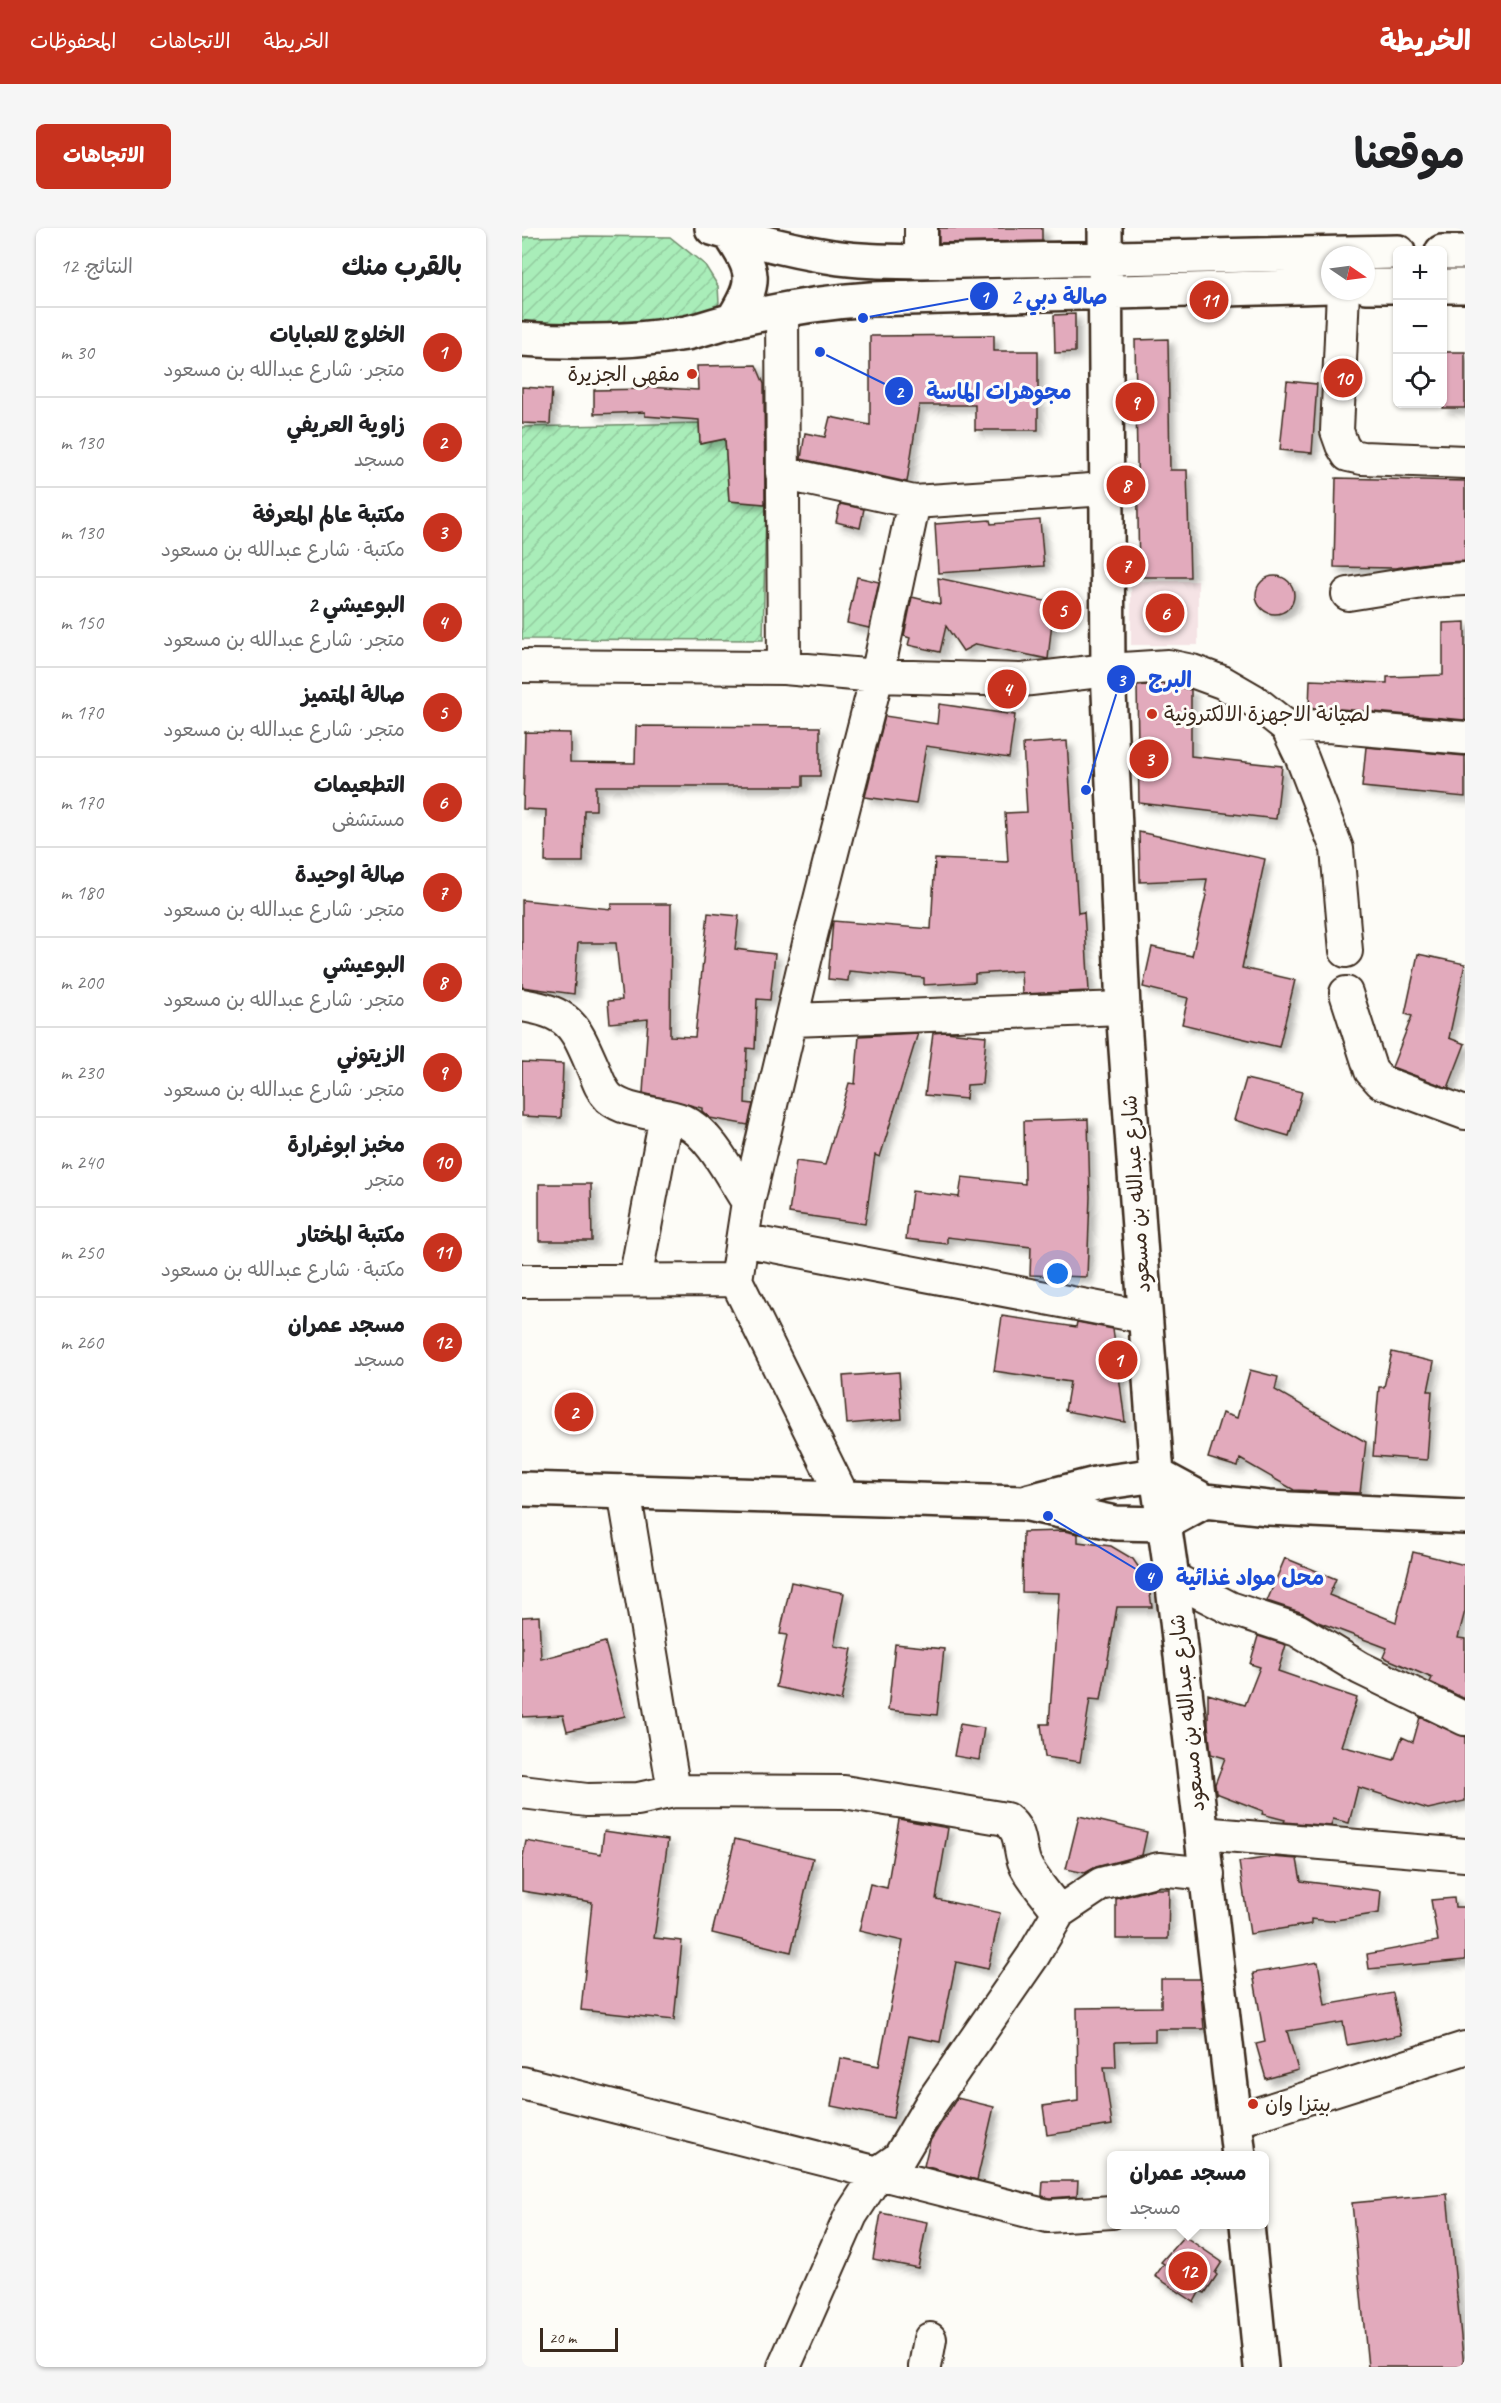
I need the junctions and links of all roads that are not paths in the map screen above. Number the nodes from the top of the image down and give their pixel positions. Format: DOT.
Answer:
graph roads {
  1 [pos="921,228"];
  2 [pos="721,231"];
  3 [pos="1104,243"];
  4 [pos="1393,252"];
  5 [pos="1447,252"];
  6 [pos="1465,252"];
  7 [pos="921,262"];
  8 [pos="1321,286"];
  9 [pos="1375,286"];
  10 [pos="1393,286"];
  11 [pos="1447,286"];
  12 [pos="1465,286"];
  13 [pos="1106,293"];
  14 [pos="1342,300"];
  15 [pos="782,312"];
  16 [pos="732,321"];
  17 [pos="522,339"];
  18 [pos="1465,462"];
  19 [pos="782,473"];
  20 [pos="1106,489"];
  21 [pos="914,502"];
  22 [pos="1465,579"];
  23 [pos="1348,594"];
  24 [pos="522,666"];
  25 [pos="784,668"];
  26 [pos="1108,670"];
  27 [pos="877,676"];
  28 [pos="1287,727"];
  29 [pos="1465,738"];
  30 [pos="1346,951"];
  31 [pos="1346,993"];
  32 [pos="522,1005"];
  33 [pos="1123,1008"];
  34 [pos="792,1020"];
  35 [pos="1465,1113"];
  36 [pos="666,1116"];
  37 [pos="748,1202"];
  38 [pos="742,1240"];
  39 [pos="635,1280"];
  40 [pos="736,1280"];
  41 [pos="522,1281"];
  42 [pos="1145,1317"];
  43 [pos="1157,1474"];
  44 [pos="522,1489"];
  45 [pos="624,1491"];
  46 [pos="843,1497"];
  47 [pos="1205,1501"];
  48 [pos="1023,1503"];
  49 [pos="1465,1517"];
  50 [pos="1163,1524"];
  51 [pos="1172,1578"];
  52 [pos="1465,1719"];
  53 [pos="674,1791"];
  54 [pos="522,1792"];
  55 [pos="1201,1833"];
  56 [pos="1465,1855"];
  57 [pos="1208,1874"];
  58 [pos="1059,1912"];
  59 [pos="1465,2048"];
  60 [pos="522,2083"];
  61 [pos="1235,2121"];
  62 [pos="1238,2151"];
  63 [pos="879,2172"];
  64 [pos="1107,2212"];
  65 [pos="1247,2229"];
  66 [pos="784,2367"];
  67 [pos="1261,2367"];
  1 -- 7 [label="street"];
  2 -- 7 [label="street"];
  2 -- 16 [label="street"];
  3 -- 4 [label="street"];
  3 -- 7 [label="street"];
  3 -- 13 [label="street, شارع عبدالله بن مسعود"];
  5 -- 6 [label="street"];
  8 -- 13 [label="street"];
  9 -- 10 [label="street"];
  11 -- 12 [label="street"];
  13 -- 15 [label="street"];
  13 -- 20 [label="street, شارع عبدالله بن مسعود"];
  14 -- 18 [label="street"];
  15 -- 16 [label="street"];
  15 -- 19 [label="street"];
  16 -- 17 [label="street"];
  19 -- 21 [label="street"];
  19 -- 25 [label="street"];
  20 -- 21 [label="street"];
  20 -- 26 [label="street, شارع عبدالله بن مسعود"];
  21 -- 27 [label="street"];
  22 -- 23 [label="street"];
  24 -- 25 [label="street"];
  25 -- 27 [label="street"];
  26 -- 27 [label="street"];
  26 -- 28 [label="street"];
  26 -- 33 [label="street, شارع عبدالله بن مسعود"];
  27 -- 34 [label="street"];
  28 -- 29 [label="street"];
  28 -- 30 [label="street"];
  31 -- 35 [label="street"];
  32 -- 36 [label="street"];
  33 -- 34 [label="street"];
  33 -- 42 [label="street, شارع عبدالله بن مسعود"];
  34 -- 37 [label="street"];
  36 -- 37 [label="street"];
  36 -- 39 [label="street"];
  37 -- 38 [label="street"];
  38 -- 40 [label="street"];
  38 -- 42 [label="street"];
  39 -- 40 [label="street"];
  39 -- 41 [label="street"];
  40 -- 46 [label="street"];
  42 -- 43 [label="street, شارع عبدالله بن مسعود"];
  43 -- 47 [label="street"];
  43 -- 48 [label="street"];
  43 -- 50 [label="street, شارع عبدالله بن مسعود"];
  44 -- 45 [label="street"];
  45 -- 46 [label="street"];
  45 -- 53 [label="street"];
  46 -- 48 [label="street"];
  47 -- 49 [label="street"];
  47 -- 50 [label="street"];
  48 -- 50 [label="street"];
  50 -- 51 [label="street, شارع عبدالله بن مسعود"];
  51 -- 52 [label="street"];
  51 -- 55 [label="street, شارع عبدالله بن مسعود"];
  53 -- 54 [label="street"];
  53 -- 58 [label="street"];
  55 -- 56 [label="street"];
  55 -- 57 [label="street, شارع عبدالله بن مسعود"];
  57 -- 58 [label="street"];
  57 -- 61 [label="street, شارع عبدالله بن مسعود"];
  58 -- 63 [label="street"];
  59 -- 61 [label="street"];
  60 -- 63 [label="street"];
  61 -- 62 [label="street, شارع عبدالله بن مسعود"];
  63 -- 64 [label="street"];
  63 -- 66 [label="street"];
  65 -- 67 [label="street"];
}
